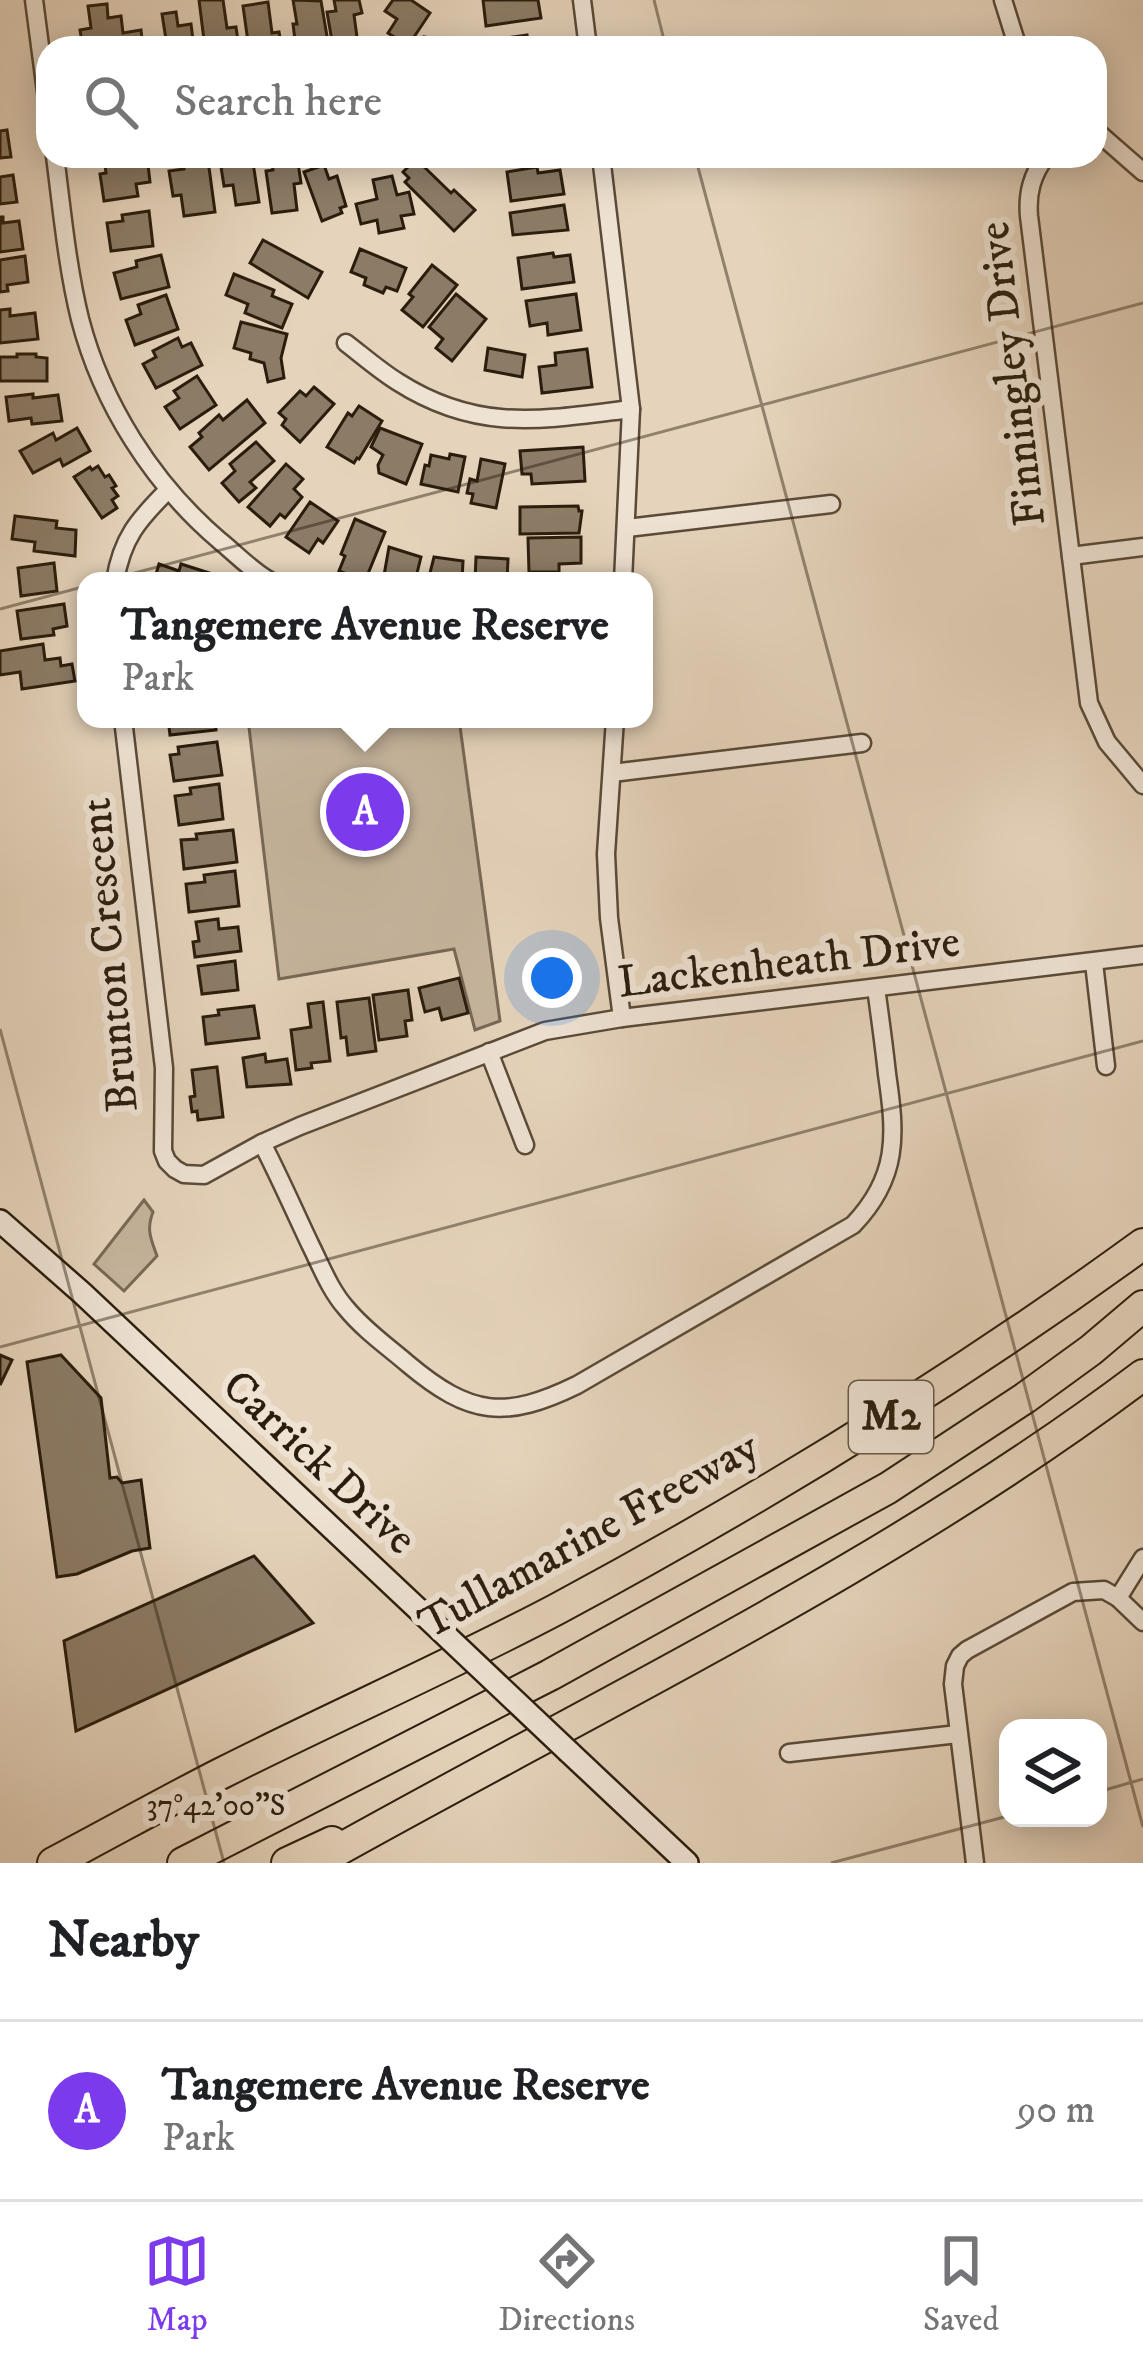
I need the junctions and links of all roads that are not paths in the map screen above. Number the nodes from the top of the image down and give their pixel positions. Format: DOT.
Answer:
graph roads {
  1 [pos="34,0"];
  2 [pos="582,0"];
  3 [pos="1003,0"];
  4 [pos="39,36"];
  5 [pos="586,36"];
  6 [pos="1014,36"];
  7 [pos="1107,140"];
  8 [pos="57,168"];
  9 [pos="602,168"];
  10 [pos="1039,168"];
  11 [pos="1143,172"];
  12 [pos="346,343"];
  13 [pos="631,409"];
  14 [pos="168,490"];
  15 [pos="831,504"];
  16 [pos="627,528"];
  17 [pos="1143,547"];
  18 [pos="1070,556"];
  19 [pos="116,572"];
  20 [pos="259,572"];
  21 [pos="624,572"];
  22 [pos="124,728"];
  23 [pos="615,728"];
  24 [pos="862,743"];
  25 [pos="613,772"];
  26 [pos="1143,785"];
  27 [pos="1143,955"];
  28 [pos="1094,962"];
  29 [pos="876,988"];
  30 [pos="622,1018"];
  31 [pos="489,1052"];
  32 [pos="1106,1066"];
  33 [pos="262,1143"];
  34 [pos="525,1145"];
  35 [pos="184,1174"];
  36 [pos="0,1222"];
  37 [pos="1143,1244"];
  38 [pos="1143,1309"];
  39 [pos="1143,1375"];
  40 [pos="1143,1558"];
  41 [pos="1118,1598"];
  42 [pos="1143,1622"];
  43 [pos="958,1734"];
  44 [pos="789,1753"];
  45 [pos="478,1772"];
  46 [pos="223,1773"];
  47 [pos="33,1863"];
  48 [pos="53,1863"];
  49 [pos="183,1863"];
  50 [pos="287,1863"];
  51 [pos="315,1863"];
  52 [pos="687,1863"];
  53 [pos="976,1863"];
  1 -- 4 [label="street"];
  2 -- 5 [label="street"];
  3 -- 6 [label="street"];
  7 -- 11 [label="street"];
  8 -- 14 [label="street"];
  9 -- 13 [label="street"];
  10 -- 18 [label="street, Finningley Drive"];
  12 -- 13 [label="street"];
  13 -- 16 [label="street"];
  14 -- 19 [label="street"];
  14 -- 20 [label="street"];
  15 -- 16 [label="street"];
  16 -- 21 [label="street"];
  17 -- 18 [label="street"];
  18 -- 26 [label="street, Finningley Drive"];
  22 -- 35 [label="street, Brunton Crescent"];
  23 -- 25 [label="street"];
  24 -- 25 [label="street"];
  25 -- 30 [label="street"];
  27 -- 28 [label="street, Lackenheath Drive"];
  28 -- 29 [label="street, Lackenheath Drive"];
  28 -- 32 [label="street"];
  29 -- 30 [label="street, Lackenheath Drive"];
  29 -- 33 [label="street"];
  30 -- 31 [label="street, Lackenheath Drive"];
  31 -- 33 [label="street, Lackenheath Drive"];
  31 -- 34 [label="street"];
  33 -- 35 [label="street, Lackenheath Drive"];
  36 -- 52 [label="street, Carrick Drive, bridge"];
  37 -- 46 [label="highway, Tullamarine Freeway / M2"];
  38 -- 49 [label="highway, M2"];
  39 -- 45 [label="highway"];
  40 -- 41 [label="street"];
  41 -- 42 [label="street"];
  41 -- 43 [label="street"];
  43 -- 44 [label="street"];
  43 -- 53 [label="street"];
  45 -- 50 [label="highway"];
  45 -- 51 [label="highway"];
  46 -- 47 [label="highway"];
  46 -- 48 [label="highway, Tullamarine Freeway / M2"];
}
